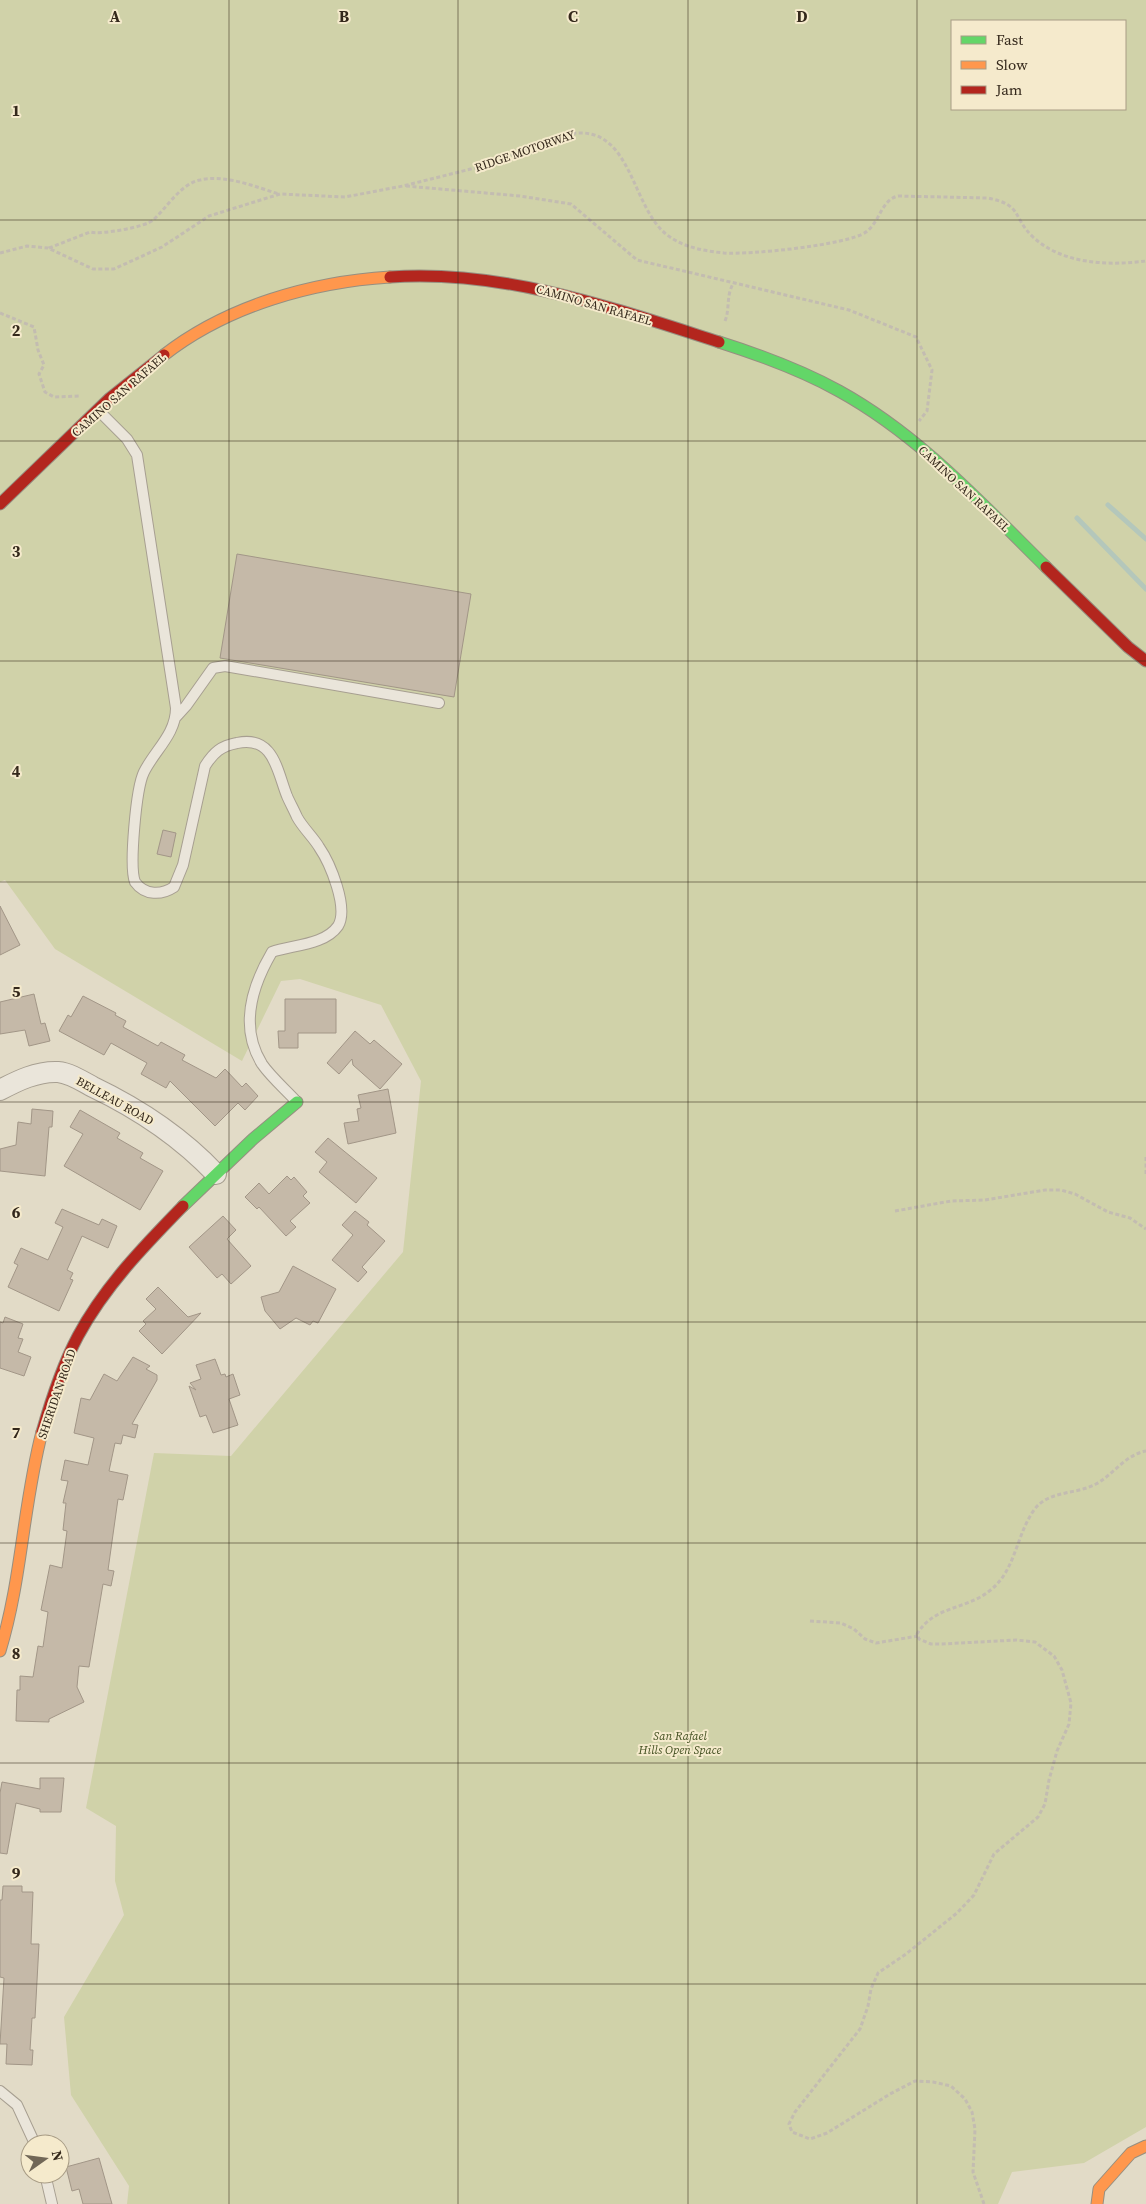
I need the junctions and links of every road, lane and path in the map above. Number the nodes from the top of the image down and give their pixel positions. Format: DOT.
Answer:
graph roads {
  1 [pos="403,186"];
  2 [pos="280,194"];
  3 [pos="48,248"];
  4 [pos="0,253"];
  5 [pos="1146,261"];
  6 [pos="733,284"];
  7 [pos="0,313"];
  8 [pos="718,340"];
  9 [pos="98,410"];
  10 [pos="908,437"];
  11 [pos="0,504"];
  12 [pos="1146,661"];
  13 [pos="439,703"];
  14 [pos="176,717"];
  15 [pos="0,1090"];
  16 [pos="297,1102"];
  17 [pos="1146,1157"];
  18 [pos="216,1174"];
  19 [pos="1146,1175"];
  20 [pos="895,1212"];
  21 [pos="1146,1229"];
  22 [pos="1146,1451"];
  23 [pos="810,1621"];
  24 [pos="918,1636"];
  25 [pos="0,1651"];
  26 [pos="0,2090"];
  27 [pos="31,2134"];
  28 [pos="1146,2146"];
  29 [pos="47,2184"];
  30 [pos="52,2204"];
  31 [pos="984,2204"];
  32 [pos="1097,2204"];
  1 -- 2 [label="path, RIDGE MOTORWAY"];
  1 -- 5 [label="path, RIDGE MOTORWAY"];
  1 -- 6 [label="path, RIDGE MOTORWAY"];
  2 -- 3 [label="path, RIDGE MOTORWAY"];
  2 -- 3 [label="path"];
  3 -- 4 [label="path, RIDGE MOTORWAY"];
  6 -- 8 [label="path"];
  6 -- 10 [label="path, RIDGE MOTORWAY"];
  7 -- 9 [label="path"];
  8 -- 9 [label="street, CAMINO SAN RAFAEL"];
  8 -- 10 [label="street, CAMINO SAN RAFAEL"];
  9 -- 11 [label="street, CAMINO SAN RAFAEL"];
  9 -- 14 [label="lane"];
  10 -- 12 [label="street, CAMINO SAN RAFAEL"];
  13 -- 14 [label="lane"];
  14 -- 16 [label="lane"];
  15 -- 18 [label="street, BELLEAU ROAD"];
  16 -- 18 [label="street, SHERIDAN ROAD"];
  17 -- 19 [label="path"];
  18 -- 25 [label="street, SHERIDAN ROAD"];
  20 -- 21 [label="path"];
  22 -- 24 [label="path"];
  23 -- 24 [label="path"];
  24 -- 31 [label="path"];
  26 -- 27 [label="lane"];
  28 -- 32 [label="street"];
  29 -- 30 [label="lane"];
}
